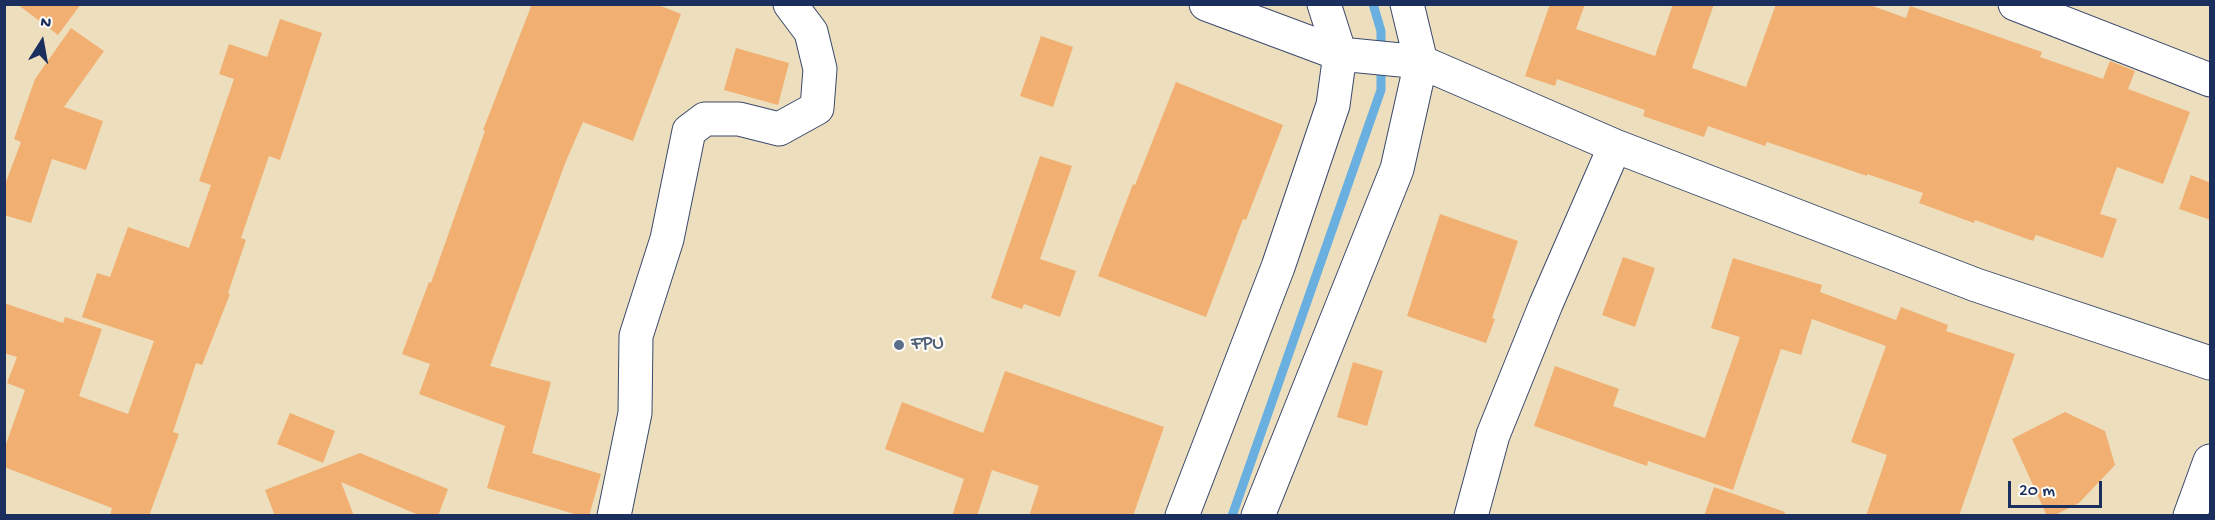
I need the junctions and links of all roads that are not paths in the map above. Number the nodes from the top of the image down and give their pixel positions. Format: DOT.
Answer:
graph roads {
  1 [pos="790,4"];
  2 [pos="1206,4"];
  3 [pos="1324,4"];
  4 [pos="1407,4"];
  5 [pos="2014,4"];
  6 [pos="1340,54"];
  7 [pos="1421,62"];
  8 [pos="2211,80"];
  9 [pos="1615,146"];
  10 [pos="2211,363"];
  11 [pos="2211,461"];
  12 [pos="614,516"];
  13 [pos="1182,516"];
  14 [pos="1258,516"];
  15 [pos="1471,516"];
  16 [pos="2190,516"];
  1 -- 12 [label="street"];
  2 -- 6 [label="street"];
  3 -- 6 [label="street"];
  4 -- 7 [label="street"];
  5 -- 8 [label="street"];
  6 -- 7 [label="street"];
  6 -- 13 [label="street"];
  7 -- 9 [label="street"];
  7 -- 14 [label="street"];
  9 -- 10 [label="street"];
  9 -- 15 [label="street"];
  11 -- 16 [label="street"];
}
